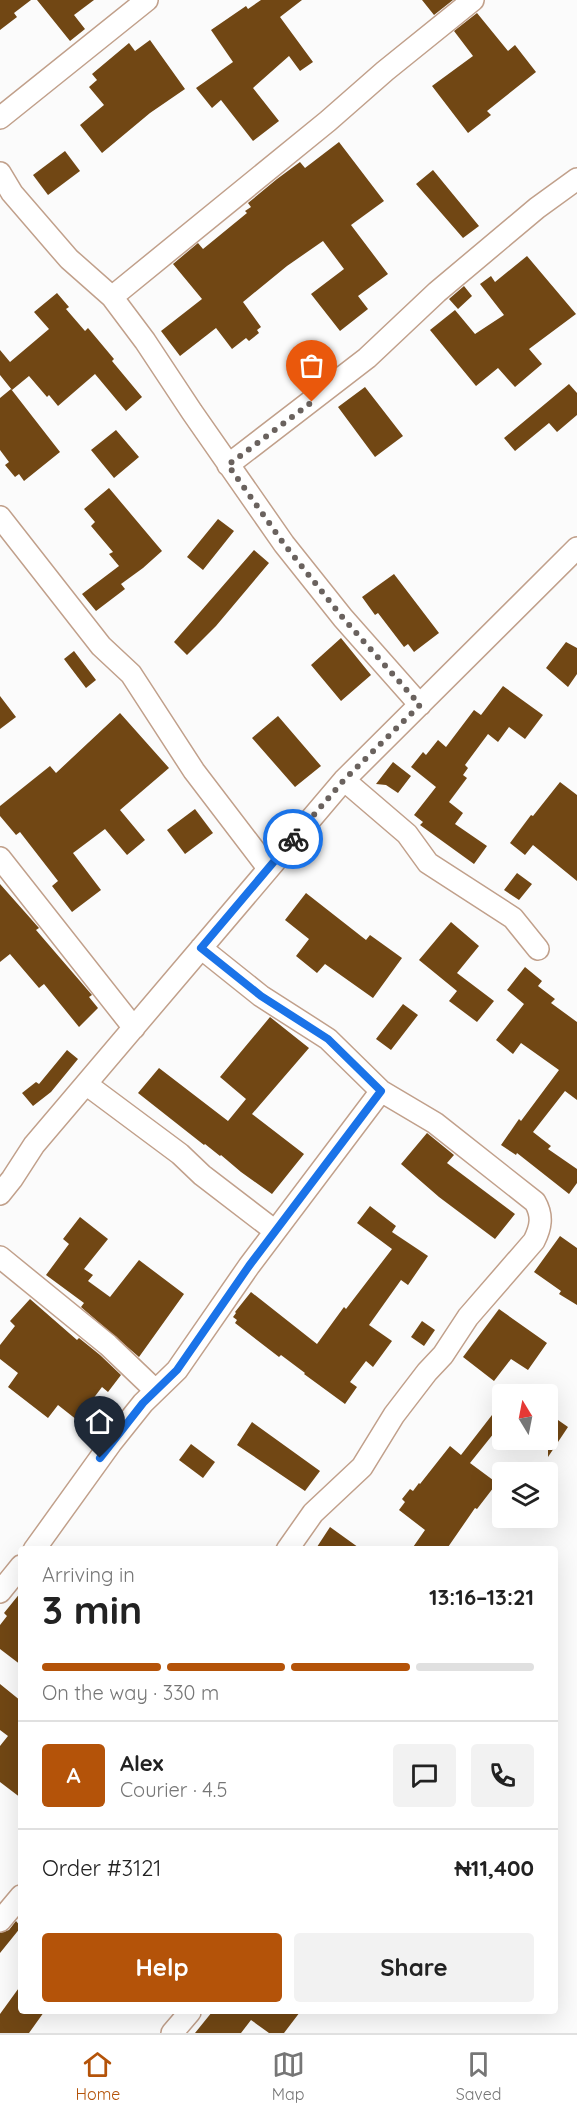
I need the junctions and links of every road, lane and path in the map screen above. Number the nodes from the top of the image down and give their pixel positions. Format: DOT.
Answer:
graph roads {
  1 [pos="147,0"];
  2 [pos="473,0"];
  3 [pos="0,118"];
  4 [pos="0,172"];
  5 [pos="577,179"];
  6 [pos="112,297"];
  7 [pos="228,465"];
  8 [pos="0,517"];
  9 [pos="577,548"];
  10 [pos="420,705"];
  11 [pos="344,780"];
  12 [pos="0,858"];
  13 [pos="268,867"];
  14 [pos="201,948"];
  15 [pos="538,950"];
  16 [pos="134,1028"];
  17 [pos="86,1084"];
  18 [pos="381,1091"];
  19 [pos="4,1180"];
  20 [pos="275,1231"];
  21 [pos="0,1257"];
  22 [pos="155,1390"];
  23 [pos="37,1546"];
  24 [pos="290,1546"];
  25 [pos="18,1570"];
  26 [pos="0,1592"];
  27 [pos="18,1900"];
  28 [pos="0,1921"];
  29 [pos="188,2014"];
  30 [pos="172,2033"];
  1 -- 3 [label="street"];
  2 -- 6 [label="street"];
  4 -- 6 [label="street"];
  5 -- 7 [label="street"];
  6 -- 7 [label="street"];
  7 -- 10 [label="street"];
  8 -- 13 [label="street"];
  9 -- 10 [label="street"];
  10 -- 11 [label="street"];
  11 -- 13 [label="street"];
  11 -- 15 [label="street"];
  12 -- 16 [label="street"];
  13 -- 14 [label="street"];
  14 -- 16 [label="street"];
  14 -- 18 [label="street"];
  16 -- 17 [label="street"];
  17 -- 19 [label="street"];
  17 -- 20 [label="street"];
  18 -- 20 [label="street"];
  18 -- 24 [label="street"];
  20 -- 22 [label="street"];
  21 -- 22 [label="street"];
  22 -- 23 [label="street"];
  25 -- 26 [label="street"];
  27 -- 28 [label="street"];
  29 -- 30 [label="street"];
}
